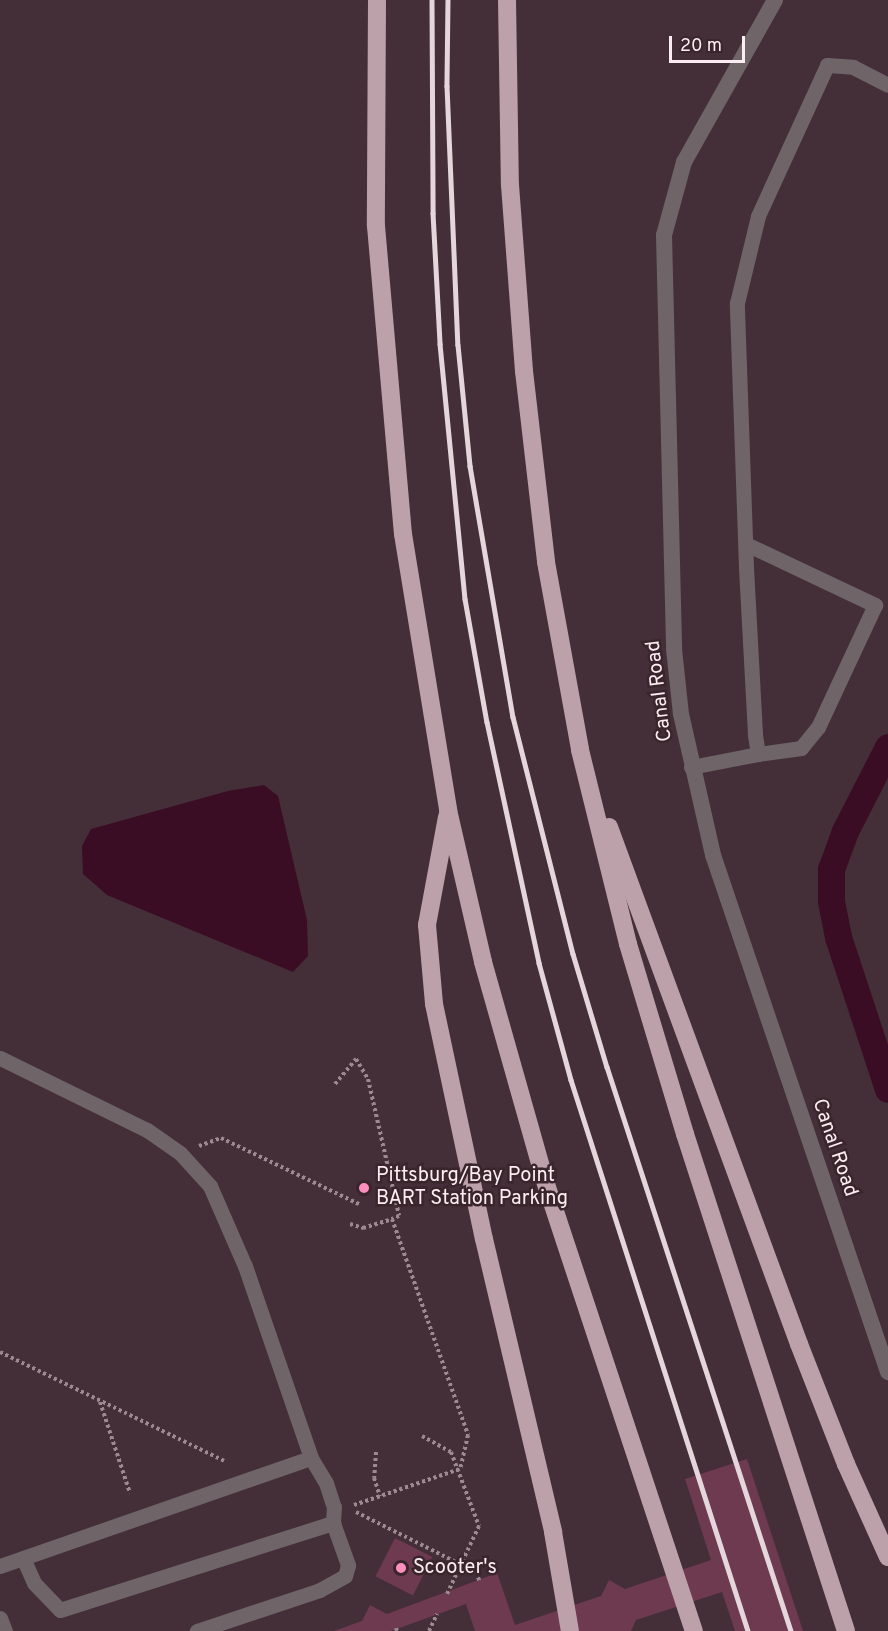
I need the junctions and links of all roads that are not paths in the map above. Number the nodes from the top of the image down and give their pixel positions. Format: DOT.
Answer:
graph roads {
  1 [pos="377,0"];
  2 [pos="507,0"];
  3 [pos="776,0"];
  4 [pos="888,85"];
  5 [pos="746,544"];
  6 [pos="580,750"];
  7 [pos="758,754"];
  8 [pos="691,767"];
  9 [pos="448,810"];
  10 [pos="0,1058"];
  11 [pos="888,1372"];
  12 [pos="311,1458"];
  13 [pos="333,1523"];
  14 [pos="888,1557"];
  15 [pos="23,1558"];
  16 [pos="0,1566"];
  17 [pos="0,1618"];
  18 [pos="5,1631"];
  19 [pos="197,1631"];
  20 [pos="570,1631"];
  21 [pos="694,1631"];
  22 [pos="846,1631"];
  1 -- 9 [label="highway"];
  2 -- 6 [label="highway"];
  3 -- 8 [label="street, Canal Road"];
  4 -- 5 [label="lane"];
  5 -- 7 [label="lane"];
  5 -- 7 [label="lane"];
  6 -- 14 [label="highway"];
  6 -- 22 [label="highway"];
  7 -- 8 [label="lane"];
  8 -- 11 [label="street, Canal Road"];
  9 -- 20 [label="highway"];
  9 -- 21 [label="highway"];
  10 -- 12 [label="lane"];
  12 -- 13 [label="lane"];
  12 -- 15 [label="lane"];
  13 -- 15 [label="lane"];
  13 -- 19 [label="lane"];
  15 -- 16 [label="lane"];
  17 -- 18 [label="lane"];
}
